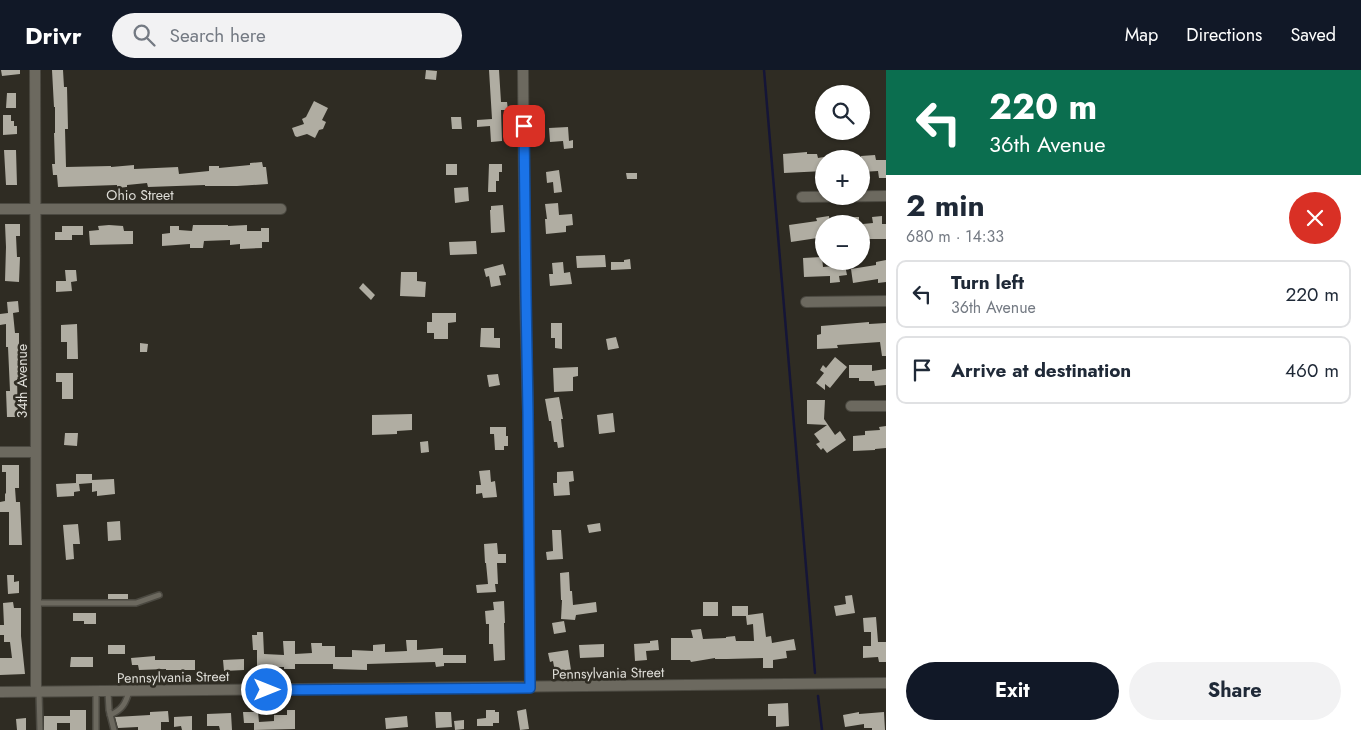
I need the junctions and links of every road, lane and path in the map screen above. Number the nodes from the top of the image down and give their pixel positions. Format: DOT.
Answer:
graph roads {
  1 [pos="35,70"];
  2 [pos="523,70"];
  3 [pos="886,196"];
  4 [pos="802,197"];
  5 [pos="0,209"];
  6 [pos="36,209"];
  7 [pos="281,209"];
  8 [pos="886,301"];
  9 [pos="806,302"];
  10 [pos="851,406"];
  11 [pos="886,406"];
  12 [pos="0,452"];
  13 [pos="35,452"];
  14 [pos="158,595"];
  15 [pos="36,603"];
  16 [pos="886,683"];
  17 [pos="530,688"];
  18 [pos="129,691"];
  19 [pos="0,692"];
  20 [pos="38,692"];
  21 [pos="96,692"];
  22 [pos="108,692"];
  23 [pos="110,715"];
  24 [pos="40,730"];
  25 [pos="96,730"];
  26 [pos="114,730"];
  1 -- 6 [label="street, 34th Avenue"];
  2 -- 17 [label="street"];
  3 -- 4 [label="street"];
  5 -- 6 [label="street, Ohio Street"];
  6 -- 7 [label="street, Ohio Street"];
  6 -- 13 [label="street, 34th Avenue"];
  8 -- 9 [label="street"];
  10 -- 11 [label="street"];
  12 -- 13 [label="street"];
  13 -- 15 [label="street, 34th Avenue"];
  14 -- 15 [label="lane"];
  15 -- 20 [label="street, 34th Avenue"];
  16 -- 17 [label="street, Pennsylvania Street"];
  17 -- 18 [label="street, Pennsylvania Street"];
  18 -- 22 [label="street, Pennsylvania Street"];
  18 -- 23 [label="lane"];
  19 -- 20 [label="street, Pennsylvania Street"];
  20 -- 21 [label="street, Pennsylvania Street"];
  20 -- 24 [label="lane"];
  21 -- 22 [label="street, Pennsylvania Street"];
  21 -- 25 [label="lane"];
  22 -- 23 [label="lane"];
  23 -- 26 [label="lane"];
}
